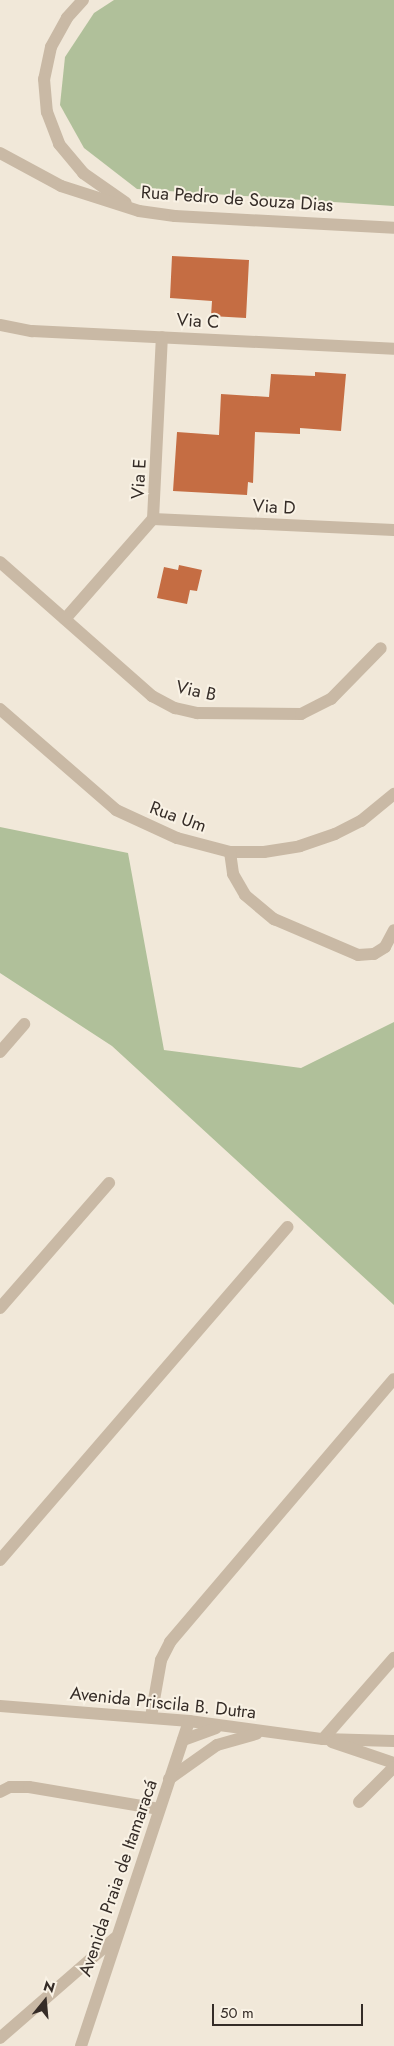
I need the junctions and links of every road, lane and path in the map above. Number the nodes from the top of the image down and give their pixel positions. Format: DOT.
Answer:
graph roads {
  1 [pos="83,0"];
  2 [pos="0,153"];
  3 [pos="139,211"];
  4 [pos="394,228"];
  5 [pos="0,325"];
  6 [pos="162,337"];
  7 [pos="394,349"];
  8 [pos="153,519"];
  9 [pos="394,530"];
  10 [pos="0,562"];
  11 [pos="65,619"];
  12 [pos="381,648"];
  13 [pos="0,709"];
  14 [pos="394,794"];
  15 [pos="230,852"];
  16 [pos="394,930"];
  17 [pos="24,1024"];
  18 [pos="0,1052"];
  19 [pos="109,1183"];
  20 [pos="287,1227"];
  21 [pos="0,1308"];
  22 [pos="394,1379"];
  23 [pos="0,1560"];
  24 [pos="394,1658"];
  25 [pos="0,1706"];
  26 [pos="151,1717"];
  27 [pos="189,1721"];
  28 [pos="226,1726"];
  29 [pos="270,1732"];
  30 [pos="323,1739"];
  31 [pos="183,1740"];
  32 [pos="394,1741"];
  33 [pos="394,1765"];
  34 [pos="169,1780"];
  35 [pos="0,1792"];
  36 [pos="359,1802"];
  37 [pos="159,1809"];
  38 [pos="116,1936"];
  39 [pos="0,2038"];
  40 [pos="81,2046"];
  1 -- 3 [label="street"];
  2 -- 3 [label="street, Rua Pedro de Souza Dias"];
  3 -- 4 [label="street, Rua Pedro de Souza Dias"];
  5 -- 6 [label="street, Via C"];
  6 -- 7 [label="street, Via C"];
  6 -- 8 [label="street, Via E"];
  8 -- 9 [label="street, Via D"];
  8 -- 11 [label="street, Via E"];
  10 -- 11 [label="street, Via B"];
  11 -- 12 [label="street, Via B"];
  13 -- 15 [label="street, Rua Um"];
  14 -- 15 [label="street, Rua Um"];
  15 -- 16 [label="street"];
  17 -- 18 [label="street"];
  19 -- 21 [label="street"];
  20 -- 23 [label="street"];
  22 -- 26 [label="street"];
  24 -- 30 [label="street"];
  25 -- 26 [label="street, Avenida Priscila B. Dutra"];
  26 -- 27 [label="street, Avenida Priscila B. Dutra"];
  27 -- 28 [label="street, Avenida Priscila B. Dutra"];
  27 -- 31 [label="street, Avenida Praia de Itamaracá"];
  28 -- 29 [label="street, Avenida Priscila B. Dutra"];
  28 -- 31 [label="street"];
  29 -- 30 [label="street, Avenida Priscila B. Dutra"];
  29 -- 34 [label="street"];
  30 -- 32 [label="street"];
  30 -- 33 [label="street"];
  31 -- 34 [label="street, Avenida Praia de Itamaracá"];
  33 -- 36 [label="street"];
  34 -- 37 [label="street, Avenida Praia de Itamaracá"];
  35 -- 37 [label="street"];
  37 -- 38 [label="street, Avenida Praia de Itamaracá"];
  38 -- 39 [label="street"];
  38 -- 40 [label="street, Avenida Praia de Itamaracá"];
}
